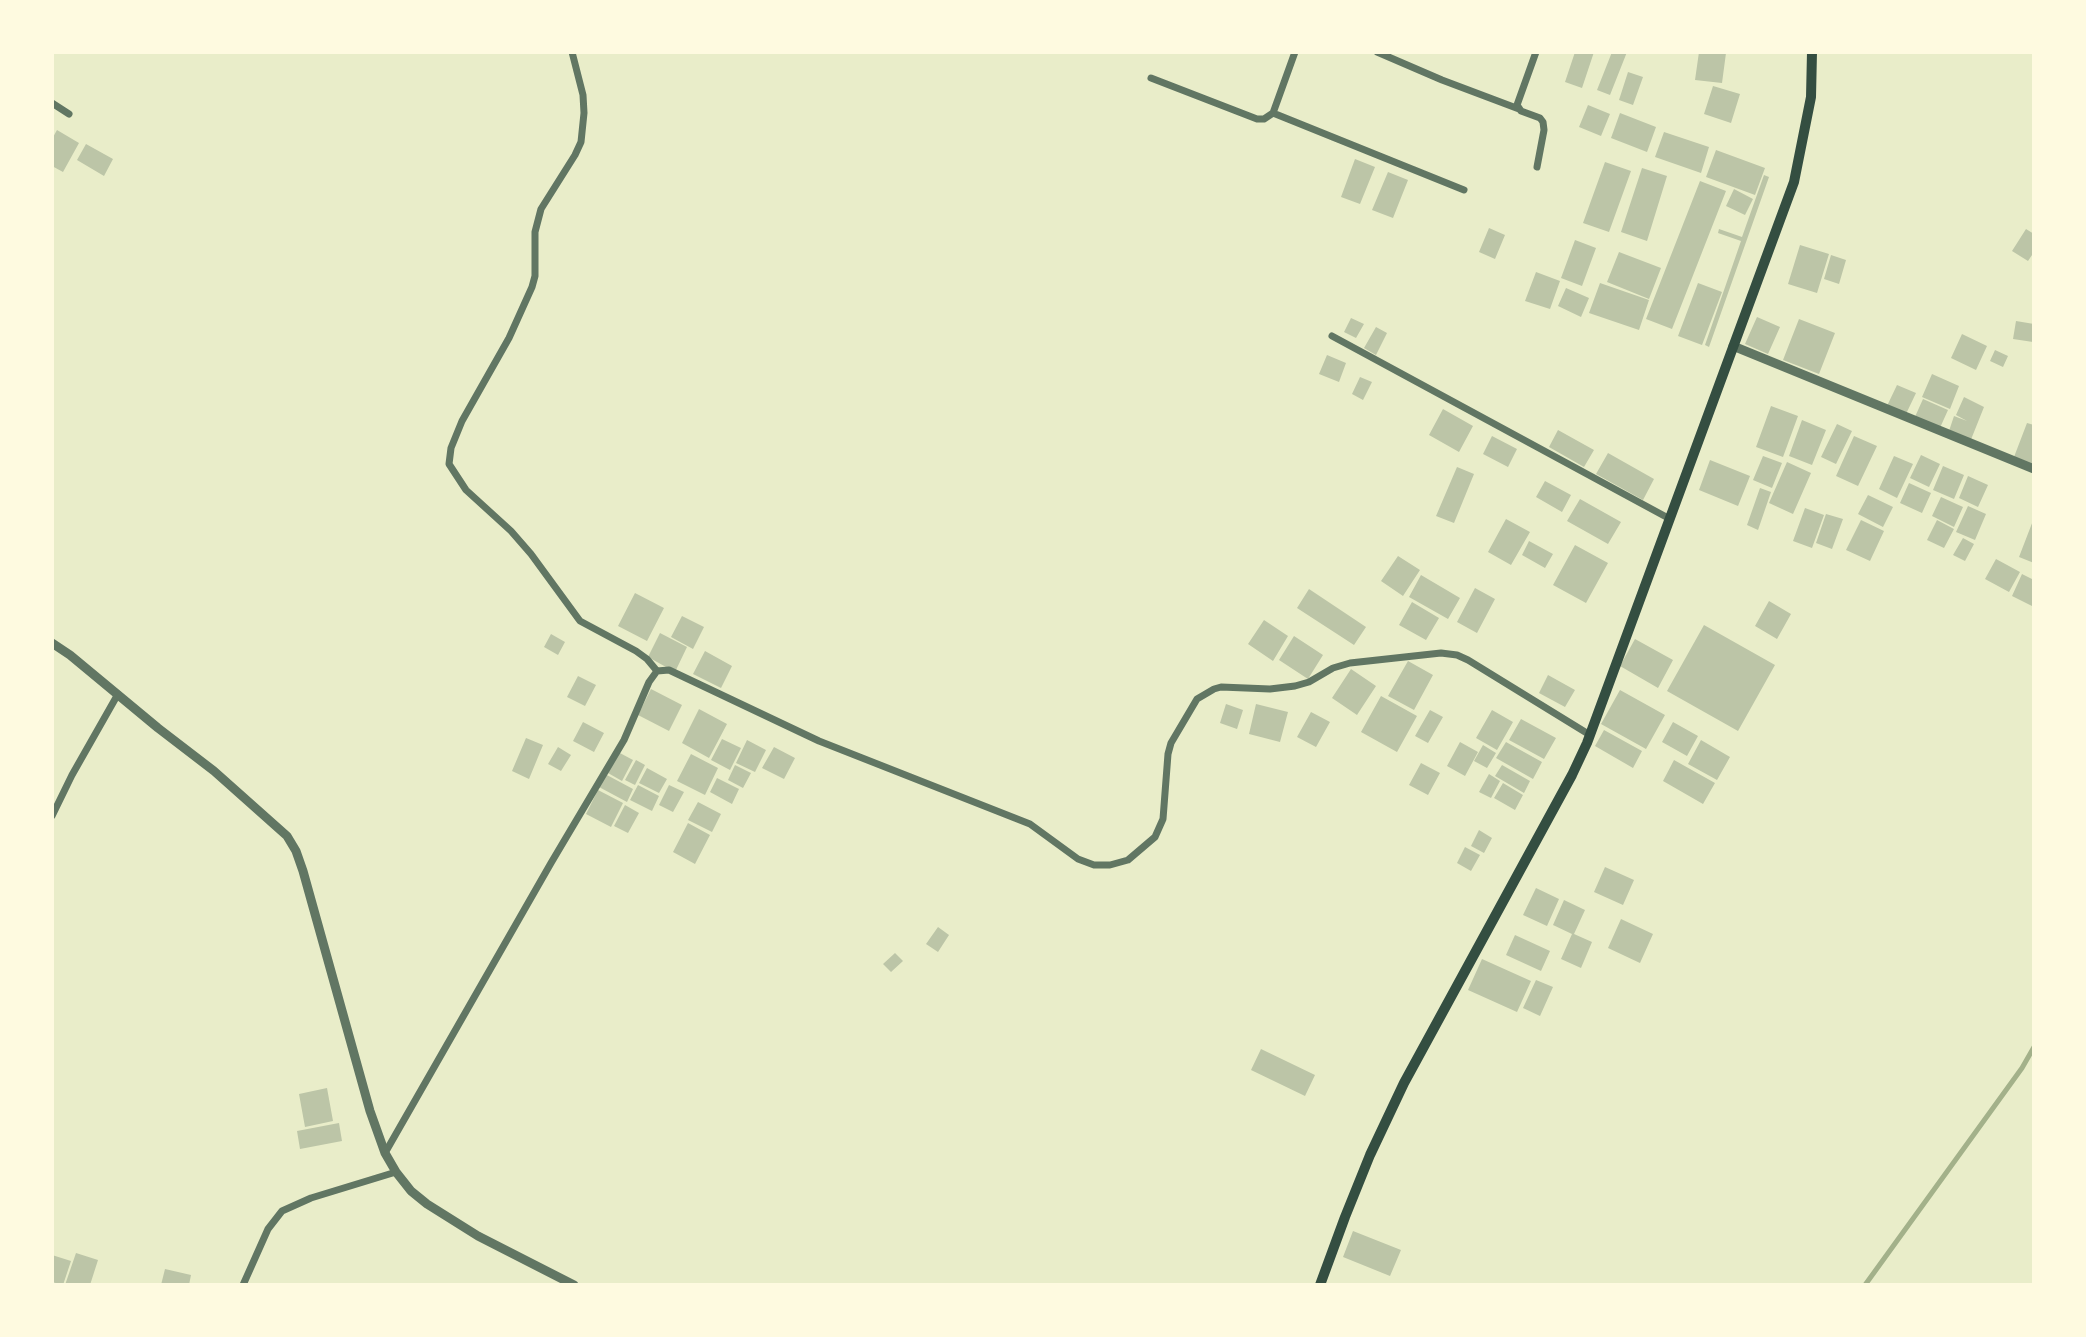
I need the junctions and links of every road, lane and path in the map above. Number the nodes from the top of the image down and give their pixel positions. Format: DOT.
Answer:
graph roads {
  1 [pos="572,52"];
  2 [pos="1295,52"];
  3 [pos="1377,52"];
  4 [pos="1536,52"];
  5 [pos="1812,52"];
  6 [pos="1151,78"];
  7 [pos="52,103"];
  8 [pos="1519,109"];
  9 [pos="1273,113"];
  10 [pos="69,114"];
  11 [pos="1537,167"];
  12 [pos="1464,190"];
  13 [pos="1332,336"];
  14 [pos="1733,346"];
  15 [pos="2034,469"];
  16 [pos="1670,519"];
  17 [pos="52,643"];
  18 [pos="657,671"];
  19 [pos="118,694"];
  20 [pos="1590,735"];
  21 [pos="52,816"];
  22 [pos="385,1153"];
  23 [pos="396,1172"];
  24 [pos="243,1285"];
  25 [pos="574,1285"];
  26 [pos="1320,1285"];
  1 -- 18 [label="street"];
  2 -- 9 [label="street"];
  3 -- 8 [label="street"];
  4 -- 8 [label="street"];
  5 -- 14 [label="main road"];
  6 -- 9 [label="street"];
  7 -- 10 [label="street"];
  8 -- 11 [label="street"];
  9 -- 12 [label="street"];
  13 -- 16 [label="street"];
  14 -- 15 [label="street"];
  14 -- 16 [label="main road"];
  16 -- 20 [label="main road"];
  17 -- 19 [label="street"];
  18 -- 20 [label="street"];
  18 -- 22 [label="street"];
  19 -- 21 [label="street"];
  19 -- 22 [label="street"];
  20 -- 26 [label="main road"];
  22 -- 23 [label="street"];
  23 -- 24 [label="street"];
  23 -- 25 [label="street"];
}
